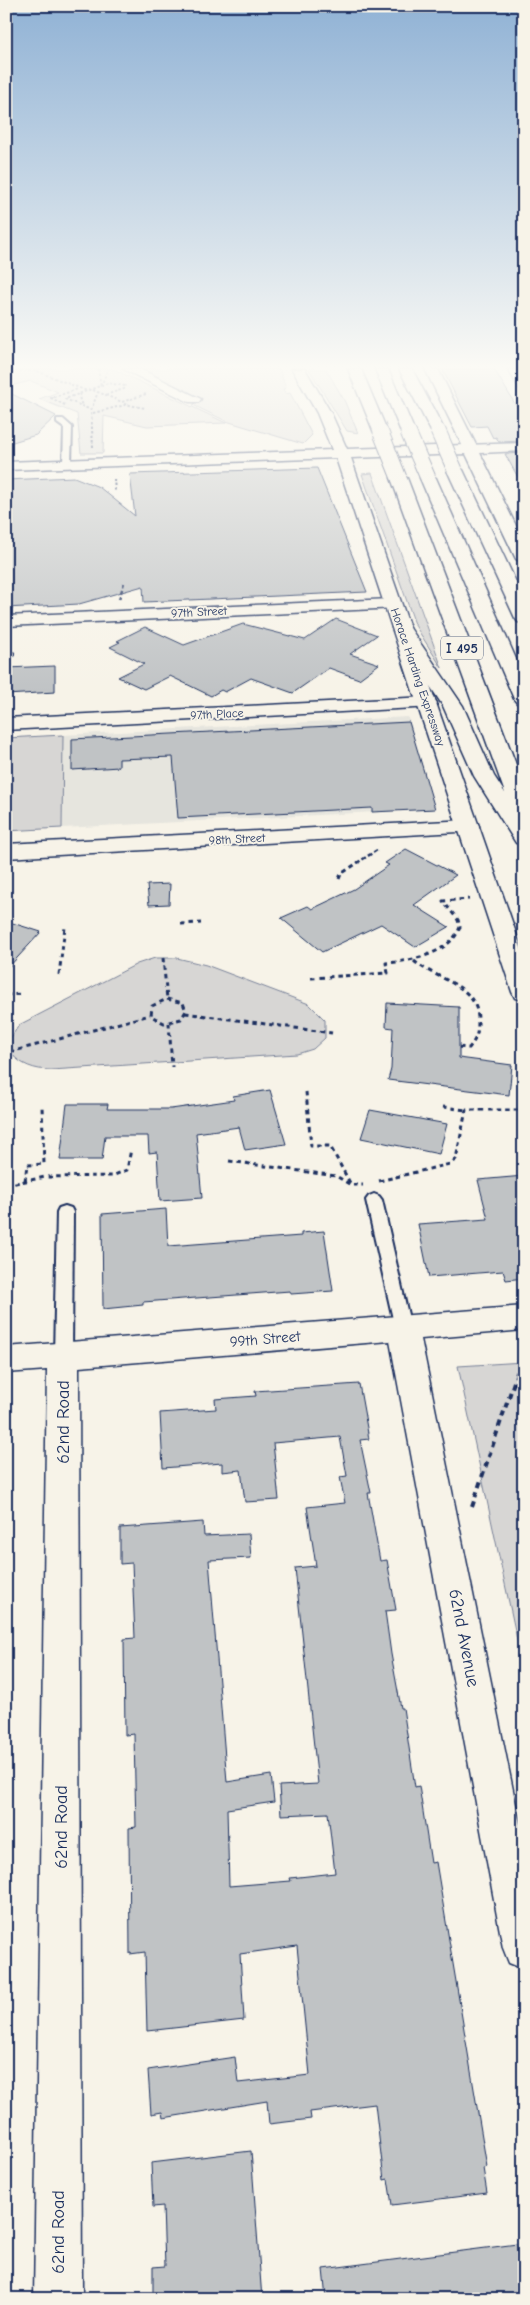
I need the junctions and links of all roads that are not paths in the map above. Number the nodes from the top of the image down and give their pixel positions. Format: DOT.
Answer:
graph roads {
  1 [pos="350,477"];
  2 [pos="398,477"];
  3 [pos="427,477"];
  4 [pos="458,477"];
  5 [pos="484,477"];
  6 [pos="524,559"];
  7 [pos="392,604"];
  8 [pos="524,618"];
  9 [pos="6,621"];
  10 [pos="401,628"];
  11 [pos="524,699"];
  12 [pos="428,703"];
  13 [pos="6,724"];
  14 [pos="524,818"];
  15 [pos="468,826"];
  16 [pos="524,838"];
  17 [pos="6,851"];
  18 [pos="524,992"];
  19 [pos="374,1200"];
  20 [pos="65,1212"];
  21 [pos="524,1318"];
  22 [pos="403,1328"];
  23 [pos="64,1356"];
  24 [pos="6,1360"];
  25 [pos="524,1948"];
  26 [pos="58,2299"];
  1 -- 7 [label="main road, Horace Harding Expressway"];
  2 -- 14 [label="main road, I 495, bridge"];
  3 -- 11 [label="main road, I 495, bridge"];
  4 -- 8 [label="main road, bridge"];
  5 -- 6 [label="main road"];
  7 -- 9 [label="main road, 97th Street"];
  7 -- 10 [label="main road, Horace Harding Expressway"];
  10 -- 12 [label="main road, Horace Harding Expressway"];
  10 -- 16 [label="main road"];
  12 -- 13 [label="main road, 97th Place"];
  12 -- 15 [label="main road, Horace Harding Expressway"];
  15 -- 17 [label="main road, 98th Street"];
  15 -- 18 [label="main road, Horace Harding Expressway"];
  19 -- 22 [label="lane"];
  20 -- 23 [label="lane"];
  21 -- 22 [label="main road, 99th Street"];
  22 -- 23 [label="main road, 99th Street"];
  22 -- 25 [label="main road, 62nd Avenue"];
  23 -- 24 [label="main road, 99th Street"];
  23 -- 26 [label="main road, 62nd Road"];
}
